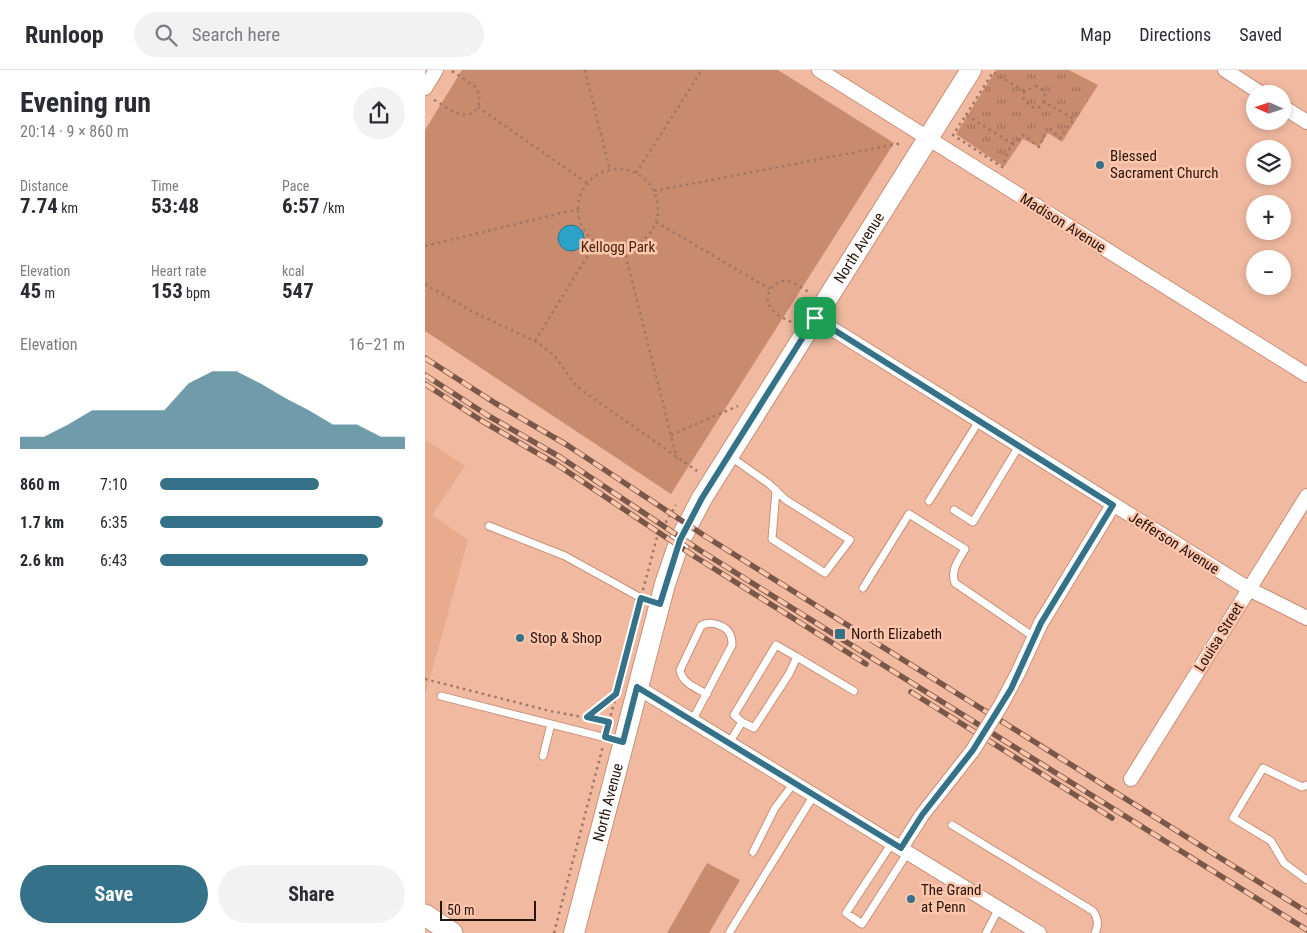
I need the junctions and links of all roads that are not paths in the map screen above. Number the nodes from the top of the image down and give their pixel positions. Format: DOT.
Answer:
graph roads {
  1 [pos="819,70"];
  2 [pos="971,70"];
  3 [pos="1225,70"];
  4 [pos="1248,85"];
  5 [pos="1291,112"];
  6 [pos="1307,122"];
  7 [pos="929,138"];
  8 [pos="815,318"];
  9 [pos="1307,375"];
  10 [pos="979,421"];
  11 [pos="1019,446"];
  12 [pos="728,455"];
  13 [pos="776,490"];
  14 [pos="1307,496"];
  15 [pos="929,501"];
  16 [pos="1113,505"];
  17 [pos="954,510"];
  18 [pos="489,526"];
  19 [pos="863,588"];
  20 [pos="1249,589"];
  21 [pos="650,601"];
  22 [pos="1307,618"];
  23 [pos="1034,638"];
  24 [pos="797,657"];
  25 [pos="637,687"];
  26 [pos="854,691"];
  27 [pos="707,694"];
  28 [pos="441,696"];
  29 [pos="692,721"];
  30 [pos="743,722"];
  31 [pos="551,724"];
  32 [pos="614,739"];
  33 [pos="729,743"];
  34 [pos="543,756"];
  35 [pos="1131,779"];
  36 [pos="794,782"];
  37 [pos="1307,785"];
  38 [pos="814,795"];
  39 [pos="952,825"];
  40 [pos="901,847"];
  41 [pos="753,852"];
  42 [pos="1307,880"];
  43 [pos="999,908"];
  44 [pos="425,915"];
  45 [pos="452,933"];
  46 [pos="574,933"];
  47 [pos="729,933"];
  48 [pos="986,933"];
  49 [pos="1039,933"];
  50 [pos="1095,933"];
  1 -- 7 [label="street, Madison Avenue"];
  2 -- 7 [label="main road, North Avenue"];
  3 -- 4 [label="street"];
  5 -- 6 [label="street"];
  7 -- 8 [label="main road, North Avenue"];
  7 -- 9 [label="street, Madison Avenue"];
  8 -- 10 [label="street, Jefferson Avenue"];
  8 -- 12 [label="main road, North Avenue"];
  10 -- 11 [label="street, Jefferson Avenue"];
  10 -- 15 [label="lane"];
  11 -- 16 [label="street, Jefferson Avenue"];
  11 -- 17 [label="lane"];
  12 -- 13 [label="lane"];
  12 -- 21 [label="main road, North Avenue"];
  13 -- 13 [label="lane"];
  14 -- 20 [label="street, Louisa Street"];
  16 -- 20 [label="street, Jefferson Avenue"];
  16 -- 23 [label="street"];
  18 -- 21 [label="lane"];
  19 -- 23 [label="lane"];
  20 -- 22 [label="street, Jefferson Avenue"];
  20 -- 35 [label="street, Louisa Street"];
  21 -- 25 [label="main road, North Avenue"];
  23 -- 40 [label="street, bridge"];
  24 -- 26 [label="lane"];
  24 -- 30 [label="lane"];
  24 -- 30 [label="lane"];
  25 -- 29 [label="street"];
  25 -- 32 [label="main road, North Avenue"];
  27 -- 27 [label="lane"];
  27 -- 29 [label="lane"];
  28 -- 31 [label="lane"];
  29 -- 33 [label="street"];
  30 -- 33 [label="lane"];
  31 -- 32 [label="lane"];
  31 -- 34 [label="lane"];
  32 -- 46 [label="main road, North Avenue"];
  33 -- 36 [label="street"];
  36 -- 38 [label="street"];
  36 -- 41 [label="lane"];
  37 -- 42 [label="lane"];
  38 -- 40 [label="street"];
  38 -- 47 [label="lane"];
  39 -- 50 [label="lane"];
  40 -- 40 [label="lane"];
  40 -- 43 [label="street"];
  43 -- 48 [label="lane"];
  43 -- 49 [label="street"];
  44 -- 45 [label="main road"];
}
